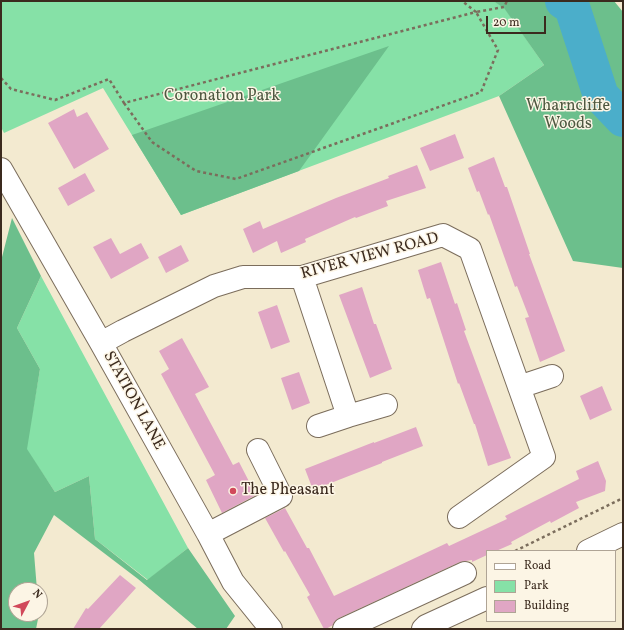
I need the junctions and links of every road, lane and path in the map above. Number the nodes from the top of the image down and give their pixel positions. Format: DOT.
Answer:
graph roads {
  1 [pos="462,1"];
  2 [pos="507,1"];
  3 [pos="476,12"];
  4 [pos="1,78"];
  5 [pos="124,103"];
  6 [pos="1,169"];
  7 [pos="302,277"];
  8 [pos="101,343"];
  9 [pos="552,376"];
  10 [pos="519,387"];
  11 [pos="386,405"];
  12 [pos="348,416"];
  13 [pos="318,426"];
  14 [pos="258,450"];
  15 [pos="623,498"];
  16 [pos="459,517"];
  17 [pos="208,534"];
  18 [pos="623,534"];
  19 [pos="517,550"];
  20 [pos="590,550"];
  21 [pos="466,572"];
  22 [pos="486,598"];
  23 [pos="271,629"];
  24 [pos="344,629"];
  25 [pos="423,629"];
  1 -- 3 [label="path"];
  2 -- 3 [label="path"];
  3 -- 5 [label="path"];
  3 -- 5 [label="path"];
  4 -- 5 [label="path"];
  6 -- 8 [label="street, STATION LANE"];
  7 -- 8 [label="street, RIVER VIEW ROAD"];
  7 -- 10 [label="street, RIVER VIEW ROAD"];
  7 -- 12 [label="street"];
  8 -- 17 [label="street, STATION LANE"];
  9 -- 10 [label="street"];
  10 -- 16 [label="street, RIVER VIEW ROAD"];
  11 -- 12 [label="street"];
  12 -- 13 [label="street"];
  14 -- 17 [label="street"];
  15 -- 19 [label="path"];
  17 -- 23 [label="street, STATION LANE"];
  18 -- 20 [label="street"];
  21 -- 24 [label="street"];
  22 -- 25 [label="street"];
}
